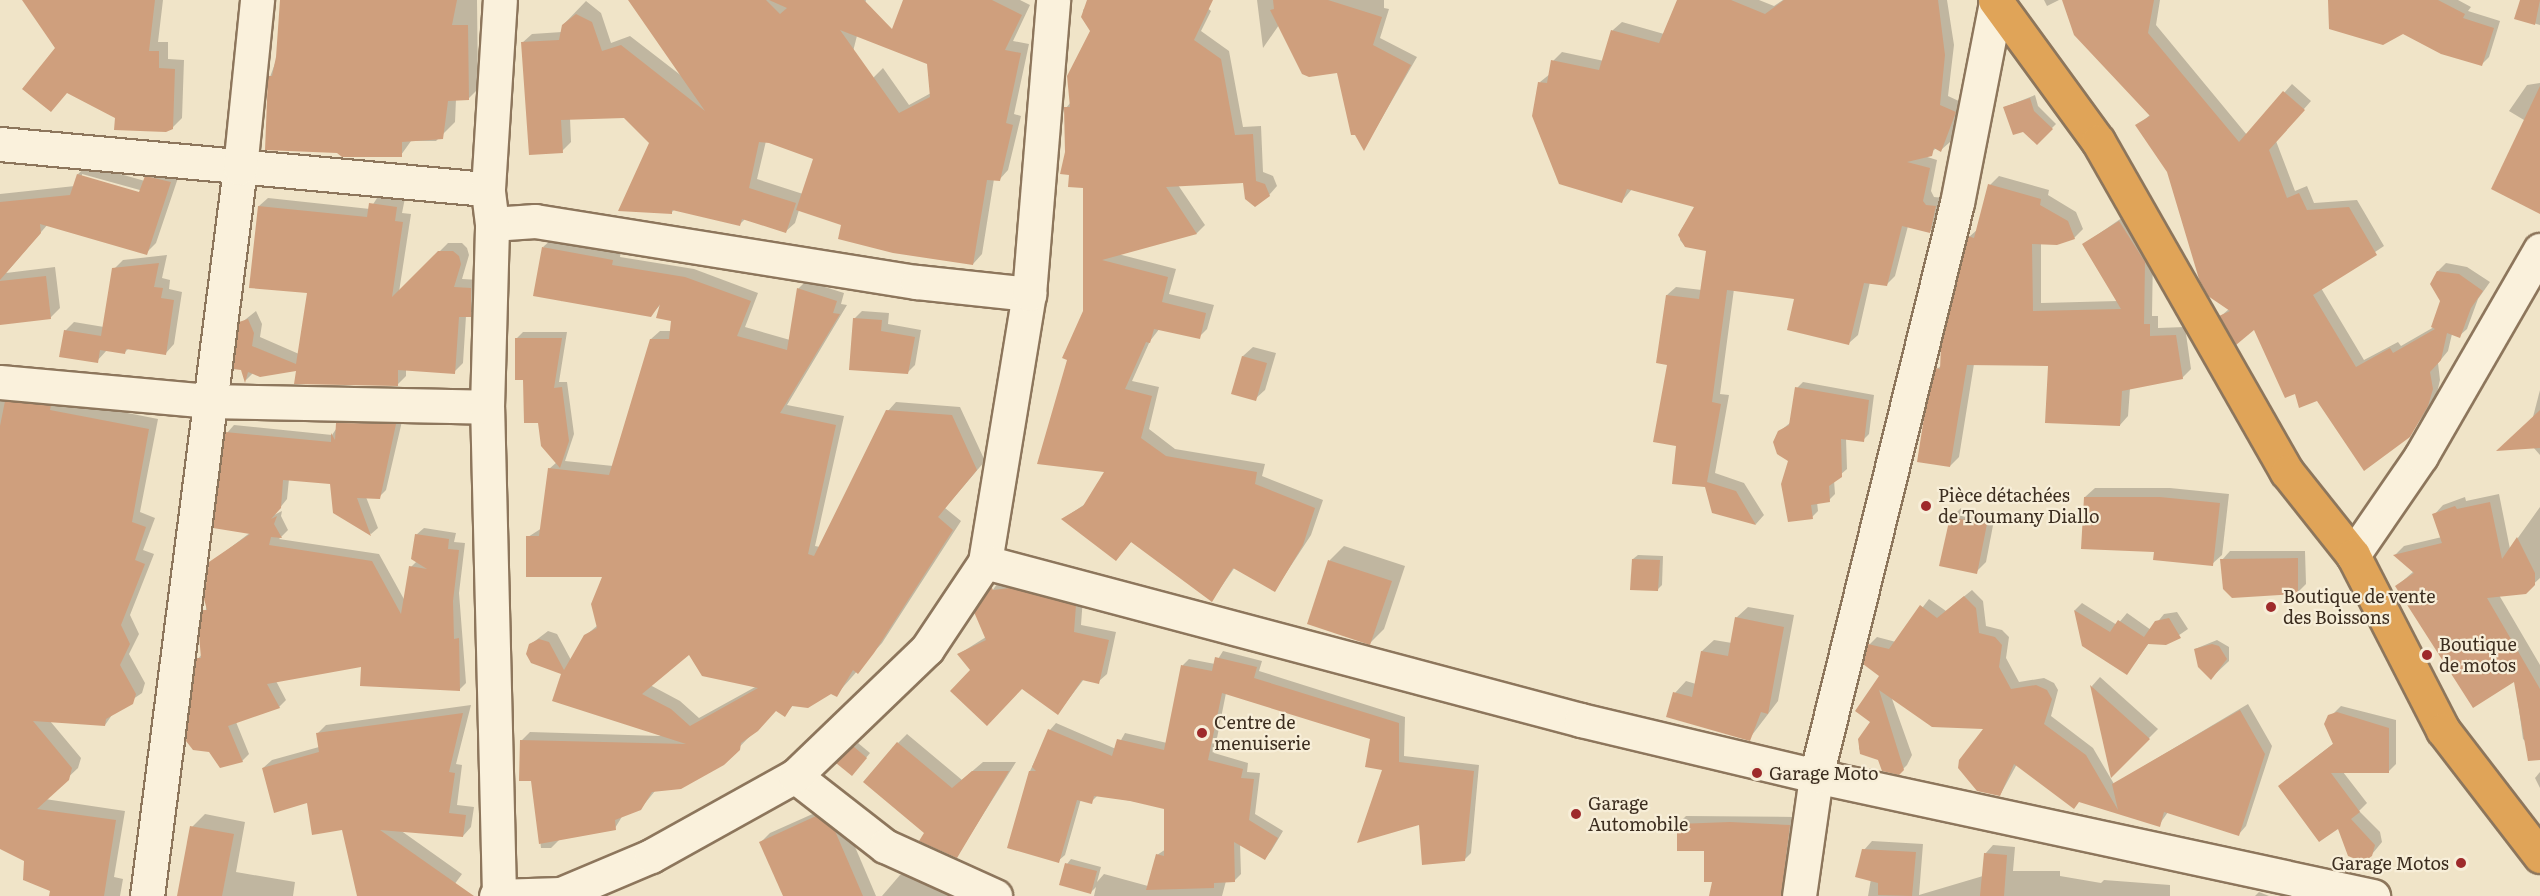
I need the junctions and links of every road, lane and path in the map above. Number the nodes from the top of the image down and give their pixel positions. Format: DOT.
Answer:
graph roads {
  1 [pos="257,0"];
  2 [pos="500,0"];
  3 [pos="1053,0"];
  4 [pos="1995,1"];
  5 [pos="0,144"];
  6 [pos="240,168"];
  7 [pos="488,189"];
  8 [pos="492,224"];
  9 [pos="2540,250"];
  10 [pos="1029,294"];
  11 [pos="0,382"];
  12 [pos="208,402"];
  13 [pos="488,407"];
  14 [pos="2353,555"];
  15 [pos="985,562"];
  16 [pos="795,776"];
  17 [pos="1816,776"];
  18 [pos="2540,856"];
  19 [pos="498,895"];
  20 [pos="561,895"];
  21 [pos="147,896"];
  22 [pos="995,896"];
  23 [pos="1799,896"];
  24 [pos="2373,896"];
  1 -- 6 [label="street"];
  2 -- 7 [label="street"];
  3 -- 10 [label="street"];
  4 -- 14 [label="highway"];
  4 -- 17 [label="street"];
  5 -- 6 [label="street"];
  6 -- 7 [label="street"];
  6 -- 12 [label="street"];
  7 -- 8 [label="street"];
  8 -- 10 [label="street"];
  8 -- 13 [label="street"];
  9 -- 14 [label="street"];
  10 -- 15 [label="street"];
  11 -- 12 [label="street"];
  12 -- 13 [label="street"];
  12 -- 21 [label="street"];
  13 -- 19 [label="street"];
  14 -- 18 [label="highway"];
  15 -- 16 [label="street"];
  15 -- 17 [label="street"];
  16 -- 20 [label="street"];
  16 -- 22 [label="street"];
  17 -- 23 [label="street"];
  17 -- 24 [label="street"];
  19 -- 20 [label="street"];
}
